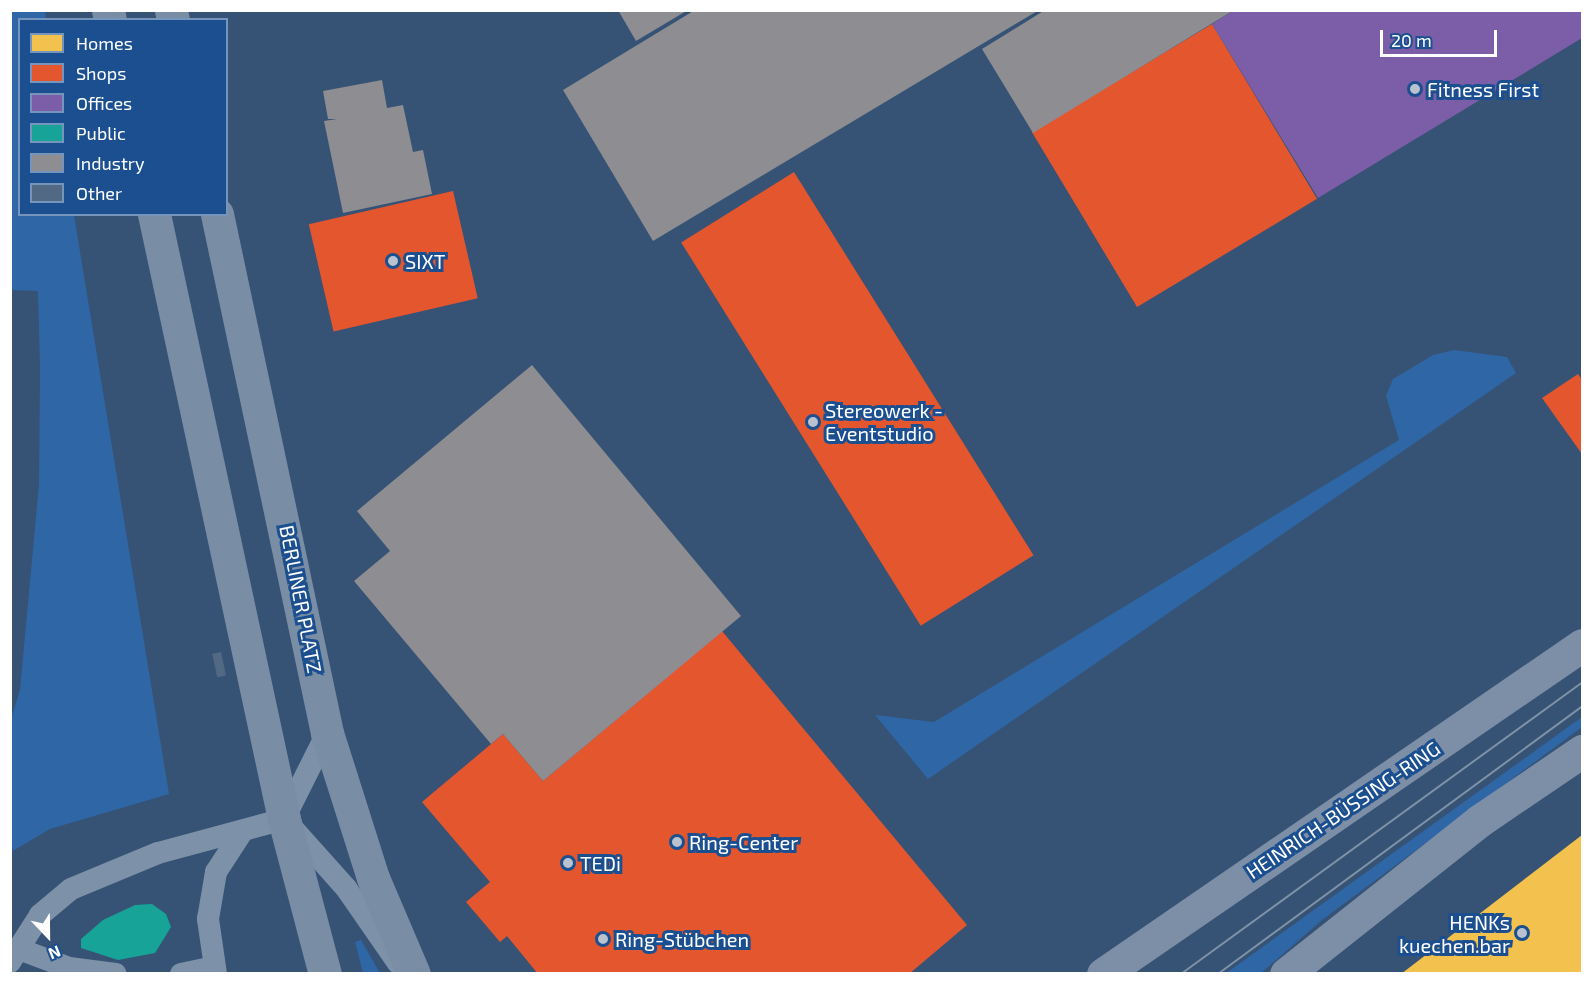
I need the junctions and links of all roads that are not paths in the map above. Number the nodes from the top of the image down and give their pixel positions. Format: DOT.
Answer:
graph roads {
  1 [pos="154,216"];
  2 [pos="217,216"];
  3 [pos="1582,645"];
  4 [pos="327,733"];
  5 [pos="1582,751"];
  6 [pos="284,819"];
  7 [pos="242,832"];
  8 [pos="15,955"];
  9 [pos="215,970"];
  10 [pos="116,974"];
  11 [pos="181,974"];
  12 [pos="325,974"];
  13 [pos="405,974"];
  14 [pos="414,974"];
  15 [pos="1103,974"];
  16 [pos="1286,974"];
  1 -- 6 [label="main road"];
  2 -- 4 [label="main road, BERLINER PLATZ"];
  3 -- 15 [label="main road, HEINRICH-BÜSSING-RING"];
  4 -- 6 [label="lane"];
  4 -- 14 [label="main road, BERLINER PLATZ"];
  5 -- 16 [label="main road"];
  6 -- 7 [label="lane"];
  6 -- 12 [label="main road"];
  6 -- 13 [label="lane"];
  7 -- 8 [label="lane"];
  7 -- 9 [label="lane"];
  8 -- 10 [label="lane"];
  9 -- 11 [label="lane"];
}
